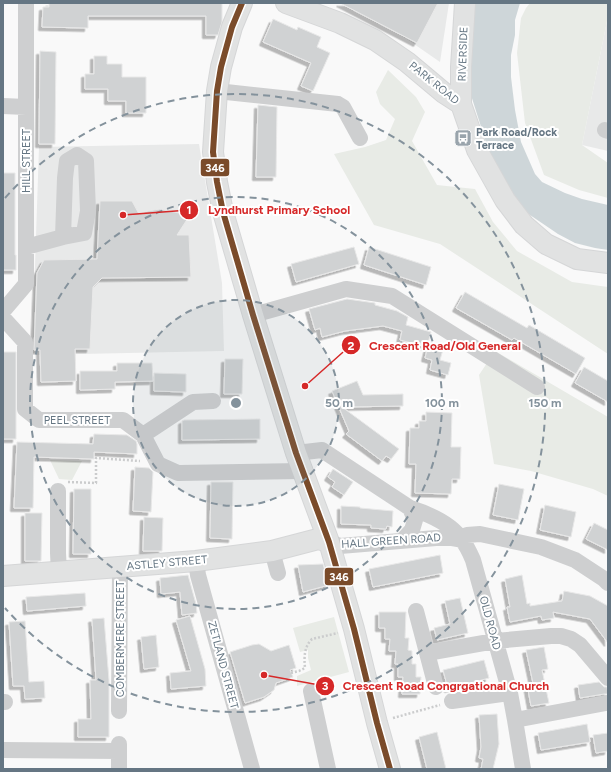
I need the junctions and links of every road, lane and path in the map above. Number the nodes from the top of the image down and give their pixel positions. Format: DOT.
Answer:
graph roads {
  1 [pos="26,3"];
  2 [pos="242,3"];
  3 [pos="286,3"];
  4 [pos="465,3"];
  5 [pos="217,91"];
  6 [pos="461,104"];
  7 [pos="3,106"];
  8 [pos="26,107"];
  9 [pos="360,138"];
  10 [pos="63,237"];
  11 [pos="26,247"];
  12 [pos="608,262"];
  13 [pos="3,311"];
  14 [pos="253,315"];
  15 [pos="3,318"];
  16 [pos="536,387"];
  17 [pos="213,401"];
  18 [pos="143,434"];
  19 [pos="153,455"];
  20 [pos="299,462"];
  21 [pos="58,490"];
  22 [pos="410,508"];
  23 [pos="462,540"];
  24 [pos="402,541"];
  25 [pos="329,542"];
  26 [pos="272,551"];
  27 [pos="196,561"];
  28 [pos="120,567"];
  29 [pos="59,572"];
  30 [pos="278,573"];
  31 [pos="3,576"];
  32 [pos="608,583"];
  33 [pos="416,611"];
  34 [pos="354,629"];
  35 [pos="495,640"];
  36 [pos="427,653"];
  37 [pos="291,673"];
  38 [pos="608,678"];
  39 [pos="436,687"];
  40 [pos="311,691"];
  41 [pos="510,693"];
  42 [pos="452,702"];
  43 [pos="606,703"];
  44 [pos="119,710"];
  45 [pos="515,720"];
  46 [pos="377,723"];
  47 [pos="3,750"];
  48 [pos="119,769"];
  49 [pos="252,769"];
  50 [pos="328,769"];
  51 [pos="390,769"];
  52 [pos="523,769"];
  1 -- 8 [label="street, HILL STREET"];
  2 -- 5 [label="main road"];
  3 -- 6 [label="main road, PARK ROAD"];
  4 -- 6 [label="main road, RIVERSIDE"];
  5 -- 9 [label="street"];
  5 -- 14 [label="main road"];
  6 -- 12 [label="main road, PARK ROAD"];
  7 -- 8 [label="street"];
  8 -- 11 [label="street, HILL STREET"];
  10 -- 11 [label="street"];
  11 -- 13 [label="street, HILL STREET"];
  14 -- 16 [label="street"];
  14 -- 20 [label="main road"];
  15 -- 18 [label="street, PEEL STREET"];
  17 -- 18 [label="street"];
  18 -- 19 [label="street, PEEL STREET"];
  19 -- 20 [label="street, PEEL STREET"];
  19 -- 21 [label="path"];
  20 -- 22 [label="street, OLD ROAD"];
  20 -- 25 [label="main road"];
  21 -- 29 [label="street"];
  22 -- 23 [label="street, OLD ROAD"];
  22 -- 24 [label="street"];
  23 -- 24 [label="street, HALL GREEN ROAD"];
  23 -- 32 [label="street, HALL GREEN ROAD"];
  23 -- 35 [label="street, OLD ROAD"];
  24 -- 25 [label="street, HALL GREEN ROAD"];
  25 -- 26 [label="main road, ASTLEY STREET"];
  25 -- 34 [label="main road"];
  26 -- 27 [label="main road, ASTLEY STREET"];
  26 -- 30 [label="street"];
  27 -- 28 [label="main road, ASTLEY STREET"];
  27 -- 49 [label="street, ZETLAND STREET"];
  28 -- 29 [label="main road, ASTLEY STREET"];
  28 -- 44 [label="street, COMBERMERE STREET"];
  29 -- 31 [label="main road, ASTLEY STREET"];
  33 -- 36 [label="street"];
  34 -- 37 [label="path"];
  34 -- 46 [label="main road"];
  35 -- 36 [label="street"];
  35 -- 38 [label="street"];
  35 -- 41 [label="street, OLD ROAD"];
  36 -- 39 [label="street"];
  40 -- 50 [label="street"];
  41 -- 42 [label="street"];
  41 -- 45 [label="street, OLD ROAD"];
  42 -- 46 [label="path"];
  43 -- 45 [label="street"];
  45 -- 52 [label="street, OLD ROAD"];
  46 -- 51 [label="main road"];
  47 -- 48 [label="street"];
}
